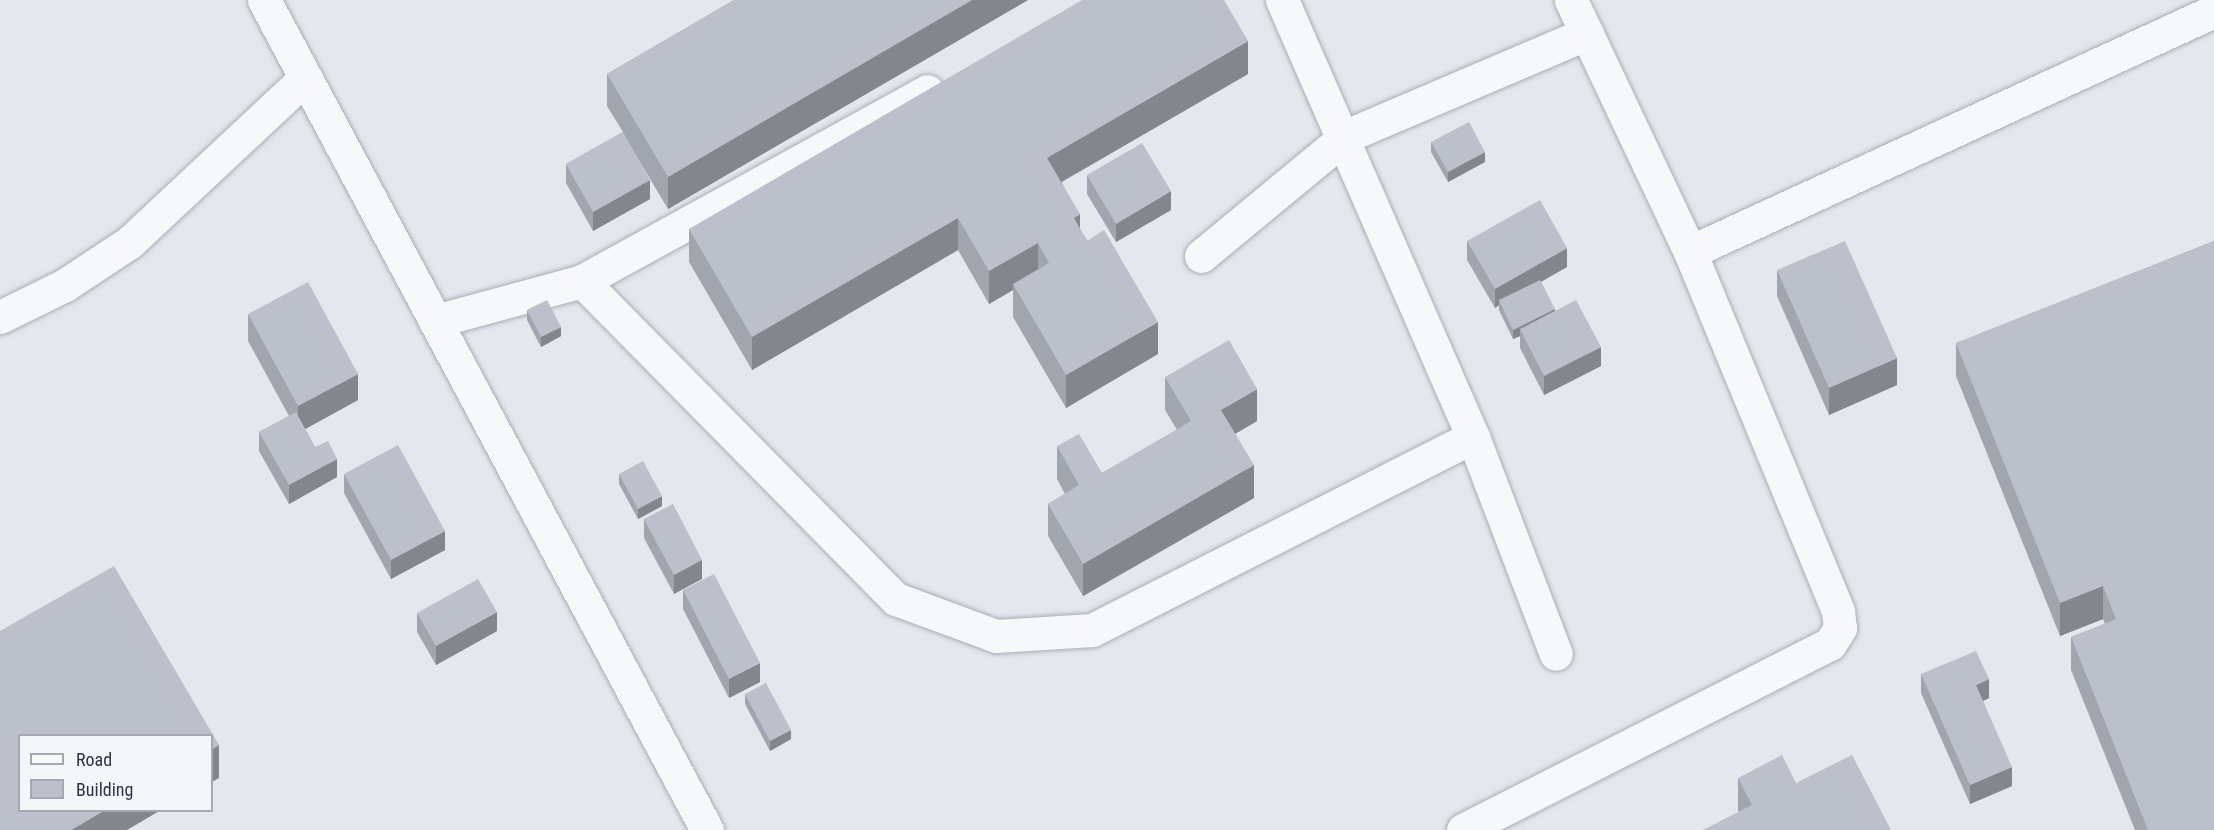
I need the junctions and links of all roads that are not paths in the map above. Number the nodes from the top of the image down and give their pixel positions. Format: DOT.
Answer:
graph roads {
  1 [pos="264,0"];
  2 [pos="1282,0"];
  3 [pos="1571,0"];
  4 [pos="2214,11"];
  5 [pos="1587,33"];
  6 [pos="958,75"];
  7 [pos="306,78"];
  8 [pos="1346,136"];
  9 [pos="1690,252"];
  10 [pos="1201,256"];
  11 [pos="582,281"];
  12 [pos="0,317"];
  13 [pos="435,321"];
  14 [pos="1473,437"];
  15 [pos="1556,654"];
  16 [pos="707,830"];
  17 [pos="1463,830"];
  1 -- 7 [label="lane"];
  2 -- 8 [label="lane"];
  3 -- 5 [label="lane"];
  4 -- 9 [label="lane"];
  5 -- 8 [label="lane"];
  5 -- 9 [label="lane"];
  6 -- 11 [label="lane"];
  7 -- 12 [label="lane"];
  7 -- 13 [label="lane"];
  8 -- 10 [label="lane"];
  8 -- 14 [label="lane"];
  9 -- 17 [label="lane"];
  11 -- 13 [label="lane"];
  11 -- 14 [label="lane"];
  13 -- 16 [label="lane"];
  14 -- 15 [label="lane"];
}
